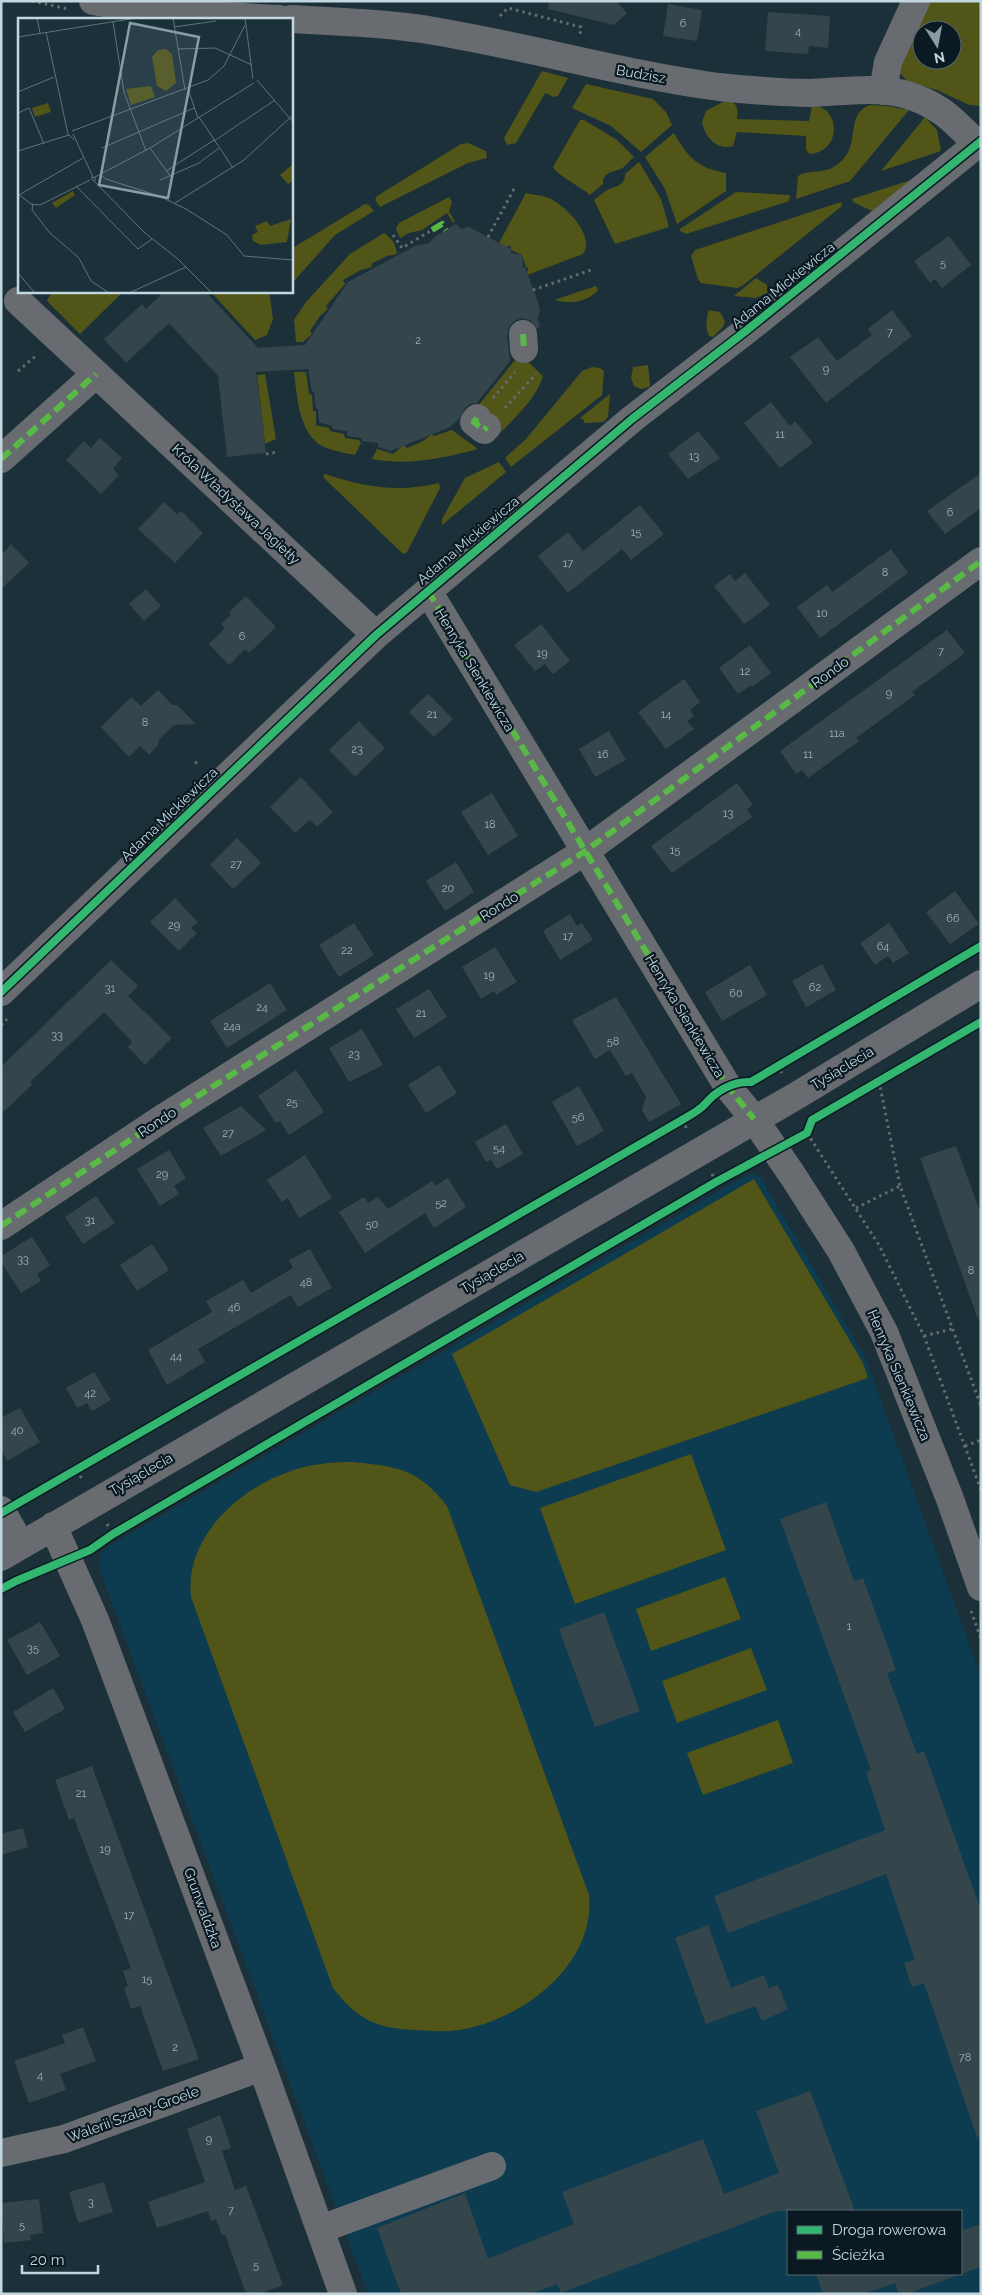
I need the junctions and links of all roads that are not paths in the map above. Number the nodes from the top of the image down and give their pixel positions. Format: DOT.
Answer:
graph roads {
  1 [pos="93,1"];
  2 [pos="916,1"];
  3 [pos="264,18"];
  4 [pos="292,19"];
  5 [pos="883,91"];
  6 [pos="979,142"];
  7 [pos="17,301"];
  8 [pos="89,358"];
  9 [pos="1,459"];
  10 [pos="981,561"];
  11 [pos="428,591"];
  12 [pos="376,635"];
  13 [pos="584,852"];
  14 [pos="981,984"];
  15 [pos="1,992"];
  16 [pos="754,1119"];
  17 [pos="1,1226"];
  18 [pos="1,1510"];
  19 [pos="53,1526"];
  20 [pos="11,1551"];
  21 [pos="981,1587"];
  22 [pos="262,2067"];
  23 [pos="1,2154"];
  24 [pos="492,2166"];
  25 [pos="321,2229"];
  26 [pos="344,2294"];
  1 -- 3 [label="street"];
  2 -- 5 [label="street"];
  4 -- 5 [label="street, Budzisz"];
  5 -- 6 [label="street, Budzisz"];
  6 -- 11 [label="street, Adama Mickiewicza"];
  7 -- 8 [label="street, Króla Władysława Jagiełły"];
  8 -- 9 [label="street"];
  8 -- 12 [label="street, Króla Władysława Jagiełły"];
  10 -- 13 [label="street, Rondo"];
  11 -- 12 [label="street, Adama Mickiewicza"];
  11 -- 13 [label="street, Henryka Sienkiewicza"];
  12 -- 15 [label="street, Adama Mickiewicza"];
  13 -- 16 [label="street, Henryka Sienkiewicza"];
  13 -- 17 [label="street, Rondo"];
  14 -- 16 [label="street, Tysiąclecia"];
  16 -- 19 [label="street, Tysiąclecia"];
  16 -- 21 [label="street, Henryka Sienkiewicza"];
  18 -- 20 [label="street"];
  19 -- 20 [label="street, Tysiąclecia"];
  19 -- 22 [label="street, Grunwaldzka"];
  22 -- 23 [label="street, Walerii Szalay-Groele"];
  22 -- 25 [label="street, Grunwaldzka"];
  24 -- 25 [label="street"];
  25 -- 26 [label="street, Grunwaldzka"];
}
